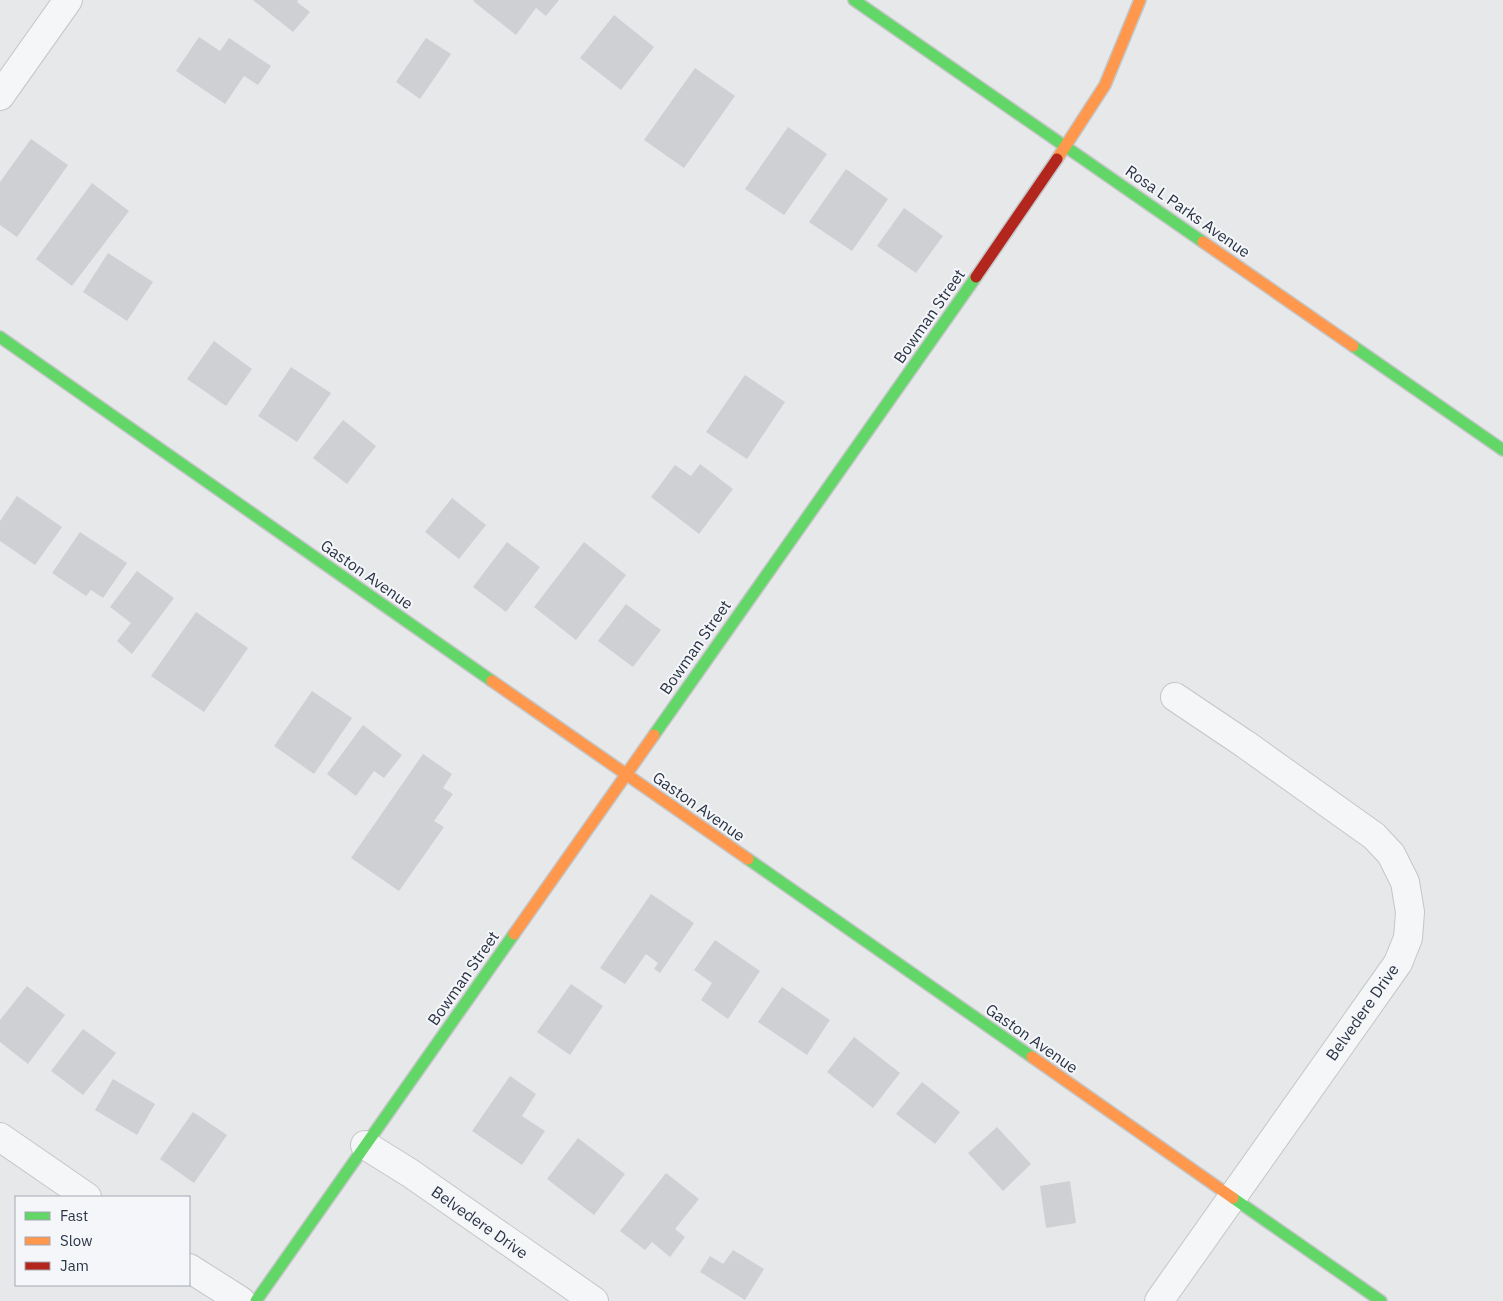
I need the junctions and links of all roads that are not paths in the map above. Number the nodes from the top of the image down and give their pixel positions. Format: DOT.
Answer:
graph roads {
  1 [pos="68,0"];
  2 [pos="854,0"];
  3 [pos="1140,0"];
  4 [pos="0,96"];
  5 [pos="1066,146"];
  6 [pos="0,337"];
  7 [pos="1503,450"];
  8 [pos="1175,697"];
  9 [pos="625,775"];
  10 [pos="0,1137"];
  11 [pos="365,1145"];
  12 [pos="86,1196"];
  13 [pos="1232,1197"];
  14 [pos="190,1269"];
  15 [pos="241,1301"];
  16 [pos="256,1301"];
  17 [pos="594,1301"];
  18 [pos="1159,1301"];
  19 [pos="1381,1301"];
  1 -- 4 [label="street"];
  2 -- 5 [label="street, Rosa L Parks Avenue"];
  3 -- 5 [label="street, Bowman Street"];
  5 -- 7 [label="street, Rosa L Parks Avenue"];
  5 -- 9 [label="street, Bowman Street"];
  6 -- 9 [label="street, Gaston Avenue"];
  8 -- 13 [label="street, Belvedere Drive"];
  9 -- 11 [label="street, Bowman Street"];
  9 -- 13 [label="street, Gaston Avenue"];
  10 -- 12 [label="street"];
  11 -- 16 [label="street, Bowman Street"];
  11 -- 17 [label="street, Belvedere Drive"];
  13 -- 18 [label="street, Belvedere Drive"];
  13 -- 19 [label="street, Gaston Avenue"];
  14 -- 15 [label="street"];
}
